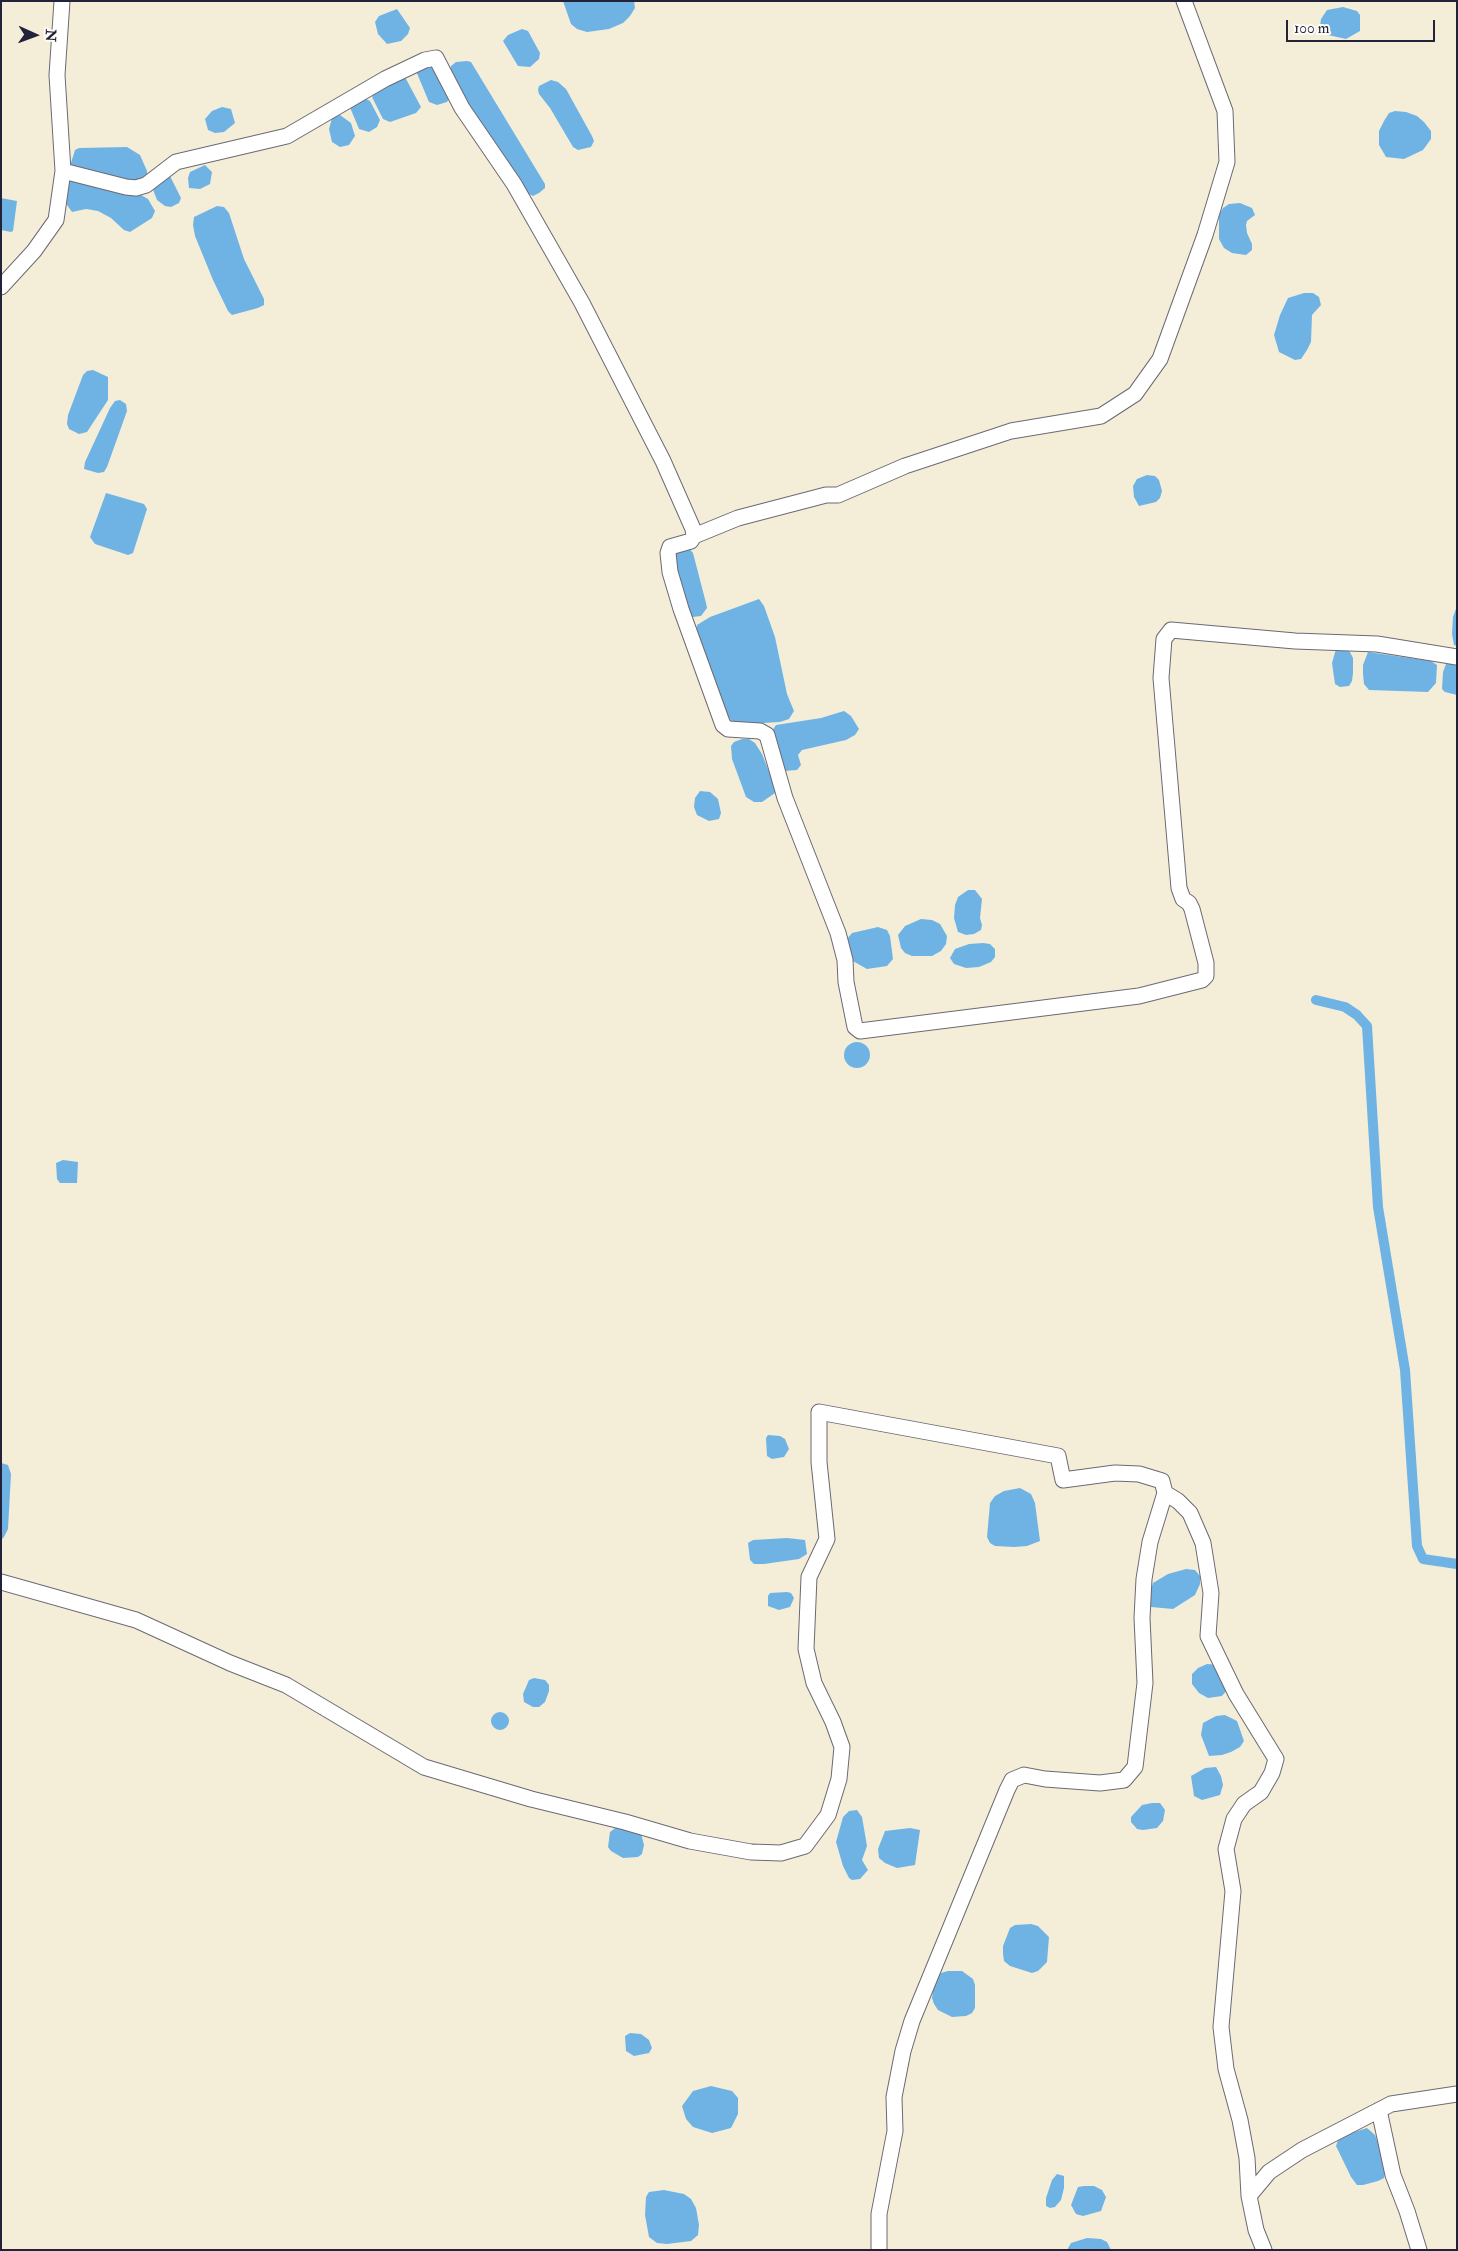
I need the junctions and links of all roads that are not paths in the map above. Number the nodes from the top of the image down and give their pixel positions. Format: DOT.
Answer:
graph roads {
  1 [pos="62,1"];
  2 [pos="1184,1"];
  3 [pos="63,171"];
  4 [pos="1,287"];
  5 [pos="694,536"];
  6 [pos="1457,657"];
  7 [pos="1165,1493"];
  8 [pos="1,1582"];
  9 [pos="1457,2094"];
  10 [pos="1379,2110"];
  11 [pos="1249,2196"];
  12 [pos="879,2250"];
  13 [pos="1264,2250"];
  14 [pos="1419,2250"];
  1 -- 3 [label="street"];
  2 -- 5 [label="street"];
  3 -- 4 [label="street"];
  3 -- 5 [label="street"];
  5 -- 6 [label="street"];
  7 -- 8 [label="street"];
  7 -- 11 [label="street"];
  7 -- 12 [label="street"];
  9 -- 10 [label="street"];
  10 -- 11 [label="street"];
  10 -- 14 [label="street"];
  11 -- 13 [label="street"];
}
